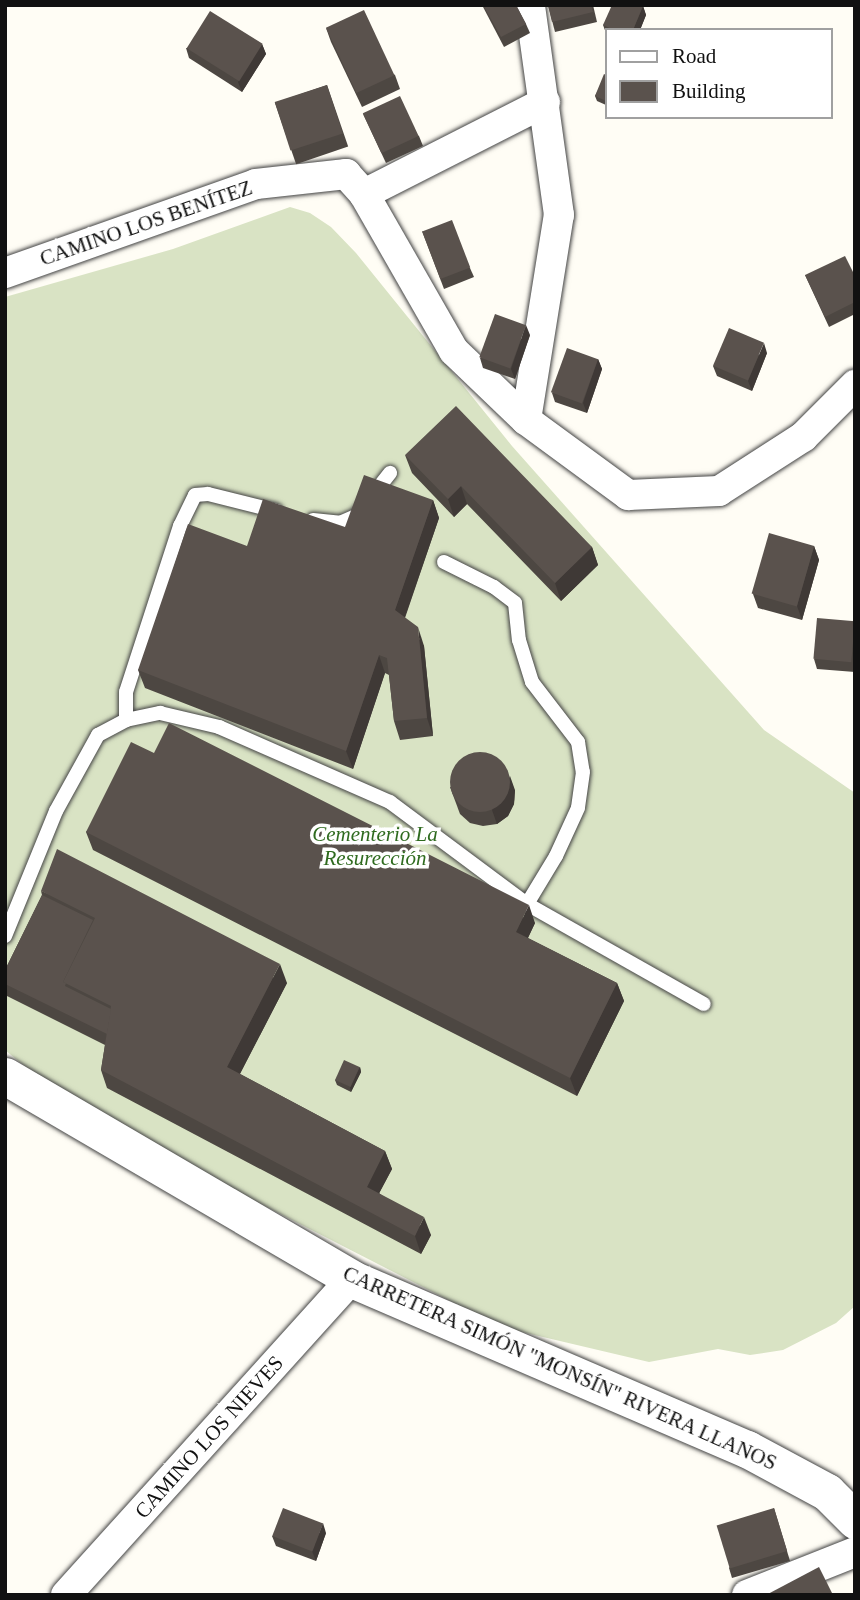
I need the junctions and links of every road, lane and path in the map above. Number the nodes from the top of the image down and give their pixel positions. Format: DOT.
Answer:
graph roads {
  1 [pos="530,5"];
  2 [pos="545,102"];
  3 [pos="365,194"];
  4 [pos="5,273"];
  5 [pos="855,386"];
  6 [pos="526,420"];
  7 [pos="390,473"];
  8 [pos="444,562"];
  9 [pos="126,720"];
  10 [pos="527,904"];
  11 [pos="5,936"];
  12 [pos="704,1004"];
  13 [pos="5,1076"];
  14 [pos="352,1279"];
  15 [pos="855,1520"];
  16 [pos="855,1552"];
  17 [pos="66,1595"];
  18 [pos="747,1595"];
  1 -- 2 [label="street"];
  2 -- 3 [label="street"];
  2 -- 6 [label="street"];
  3 -- 4 [label="street, CAMINO LOS BENÍTEZ"];
  3 -- 6 [label="street, CAMINO LOS BENÍTEZ"];
  5 -- 6 [label="street, CAMINO LOS BENÍTEZ"];
  7 -- 9 [label="lane"];
  8 -- 10 [label="lane"];
  9 -- 10 [label="lane"];
  9 -- 11 [label="lane"];
  10 -- 12 [label="lane"];
  13 -- 14 [label="street, CARRETERA SIMÓN \"MONSÍN\" RIVERA LLANOS"];
  14 -- 15 [label="street, CARRETERA SIMÓN \"MONSÍN\" RIVERA LLANOS"];
  14 -- 17 [label="street, CAMINO LOS NIEVES"];
  16 -- 18 [label="street"];
}
